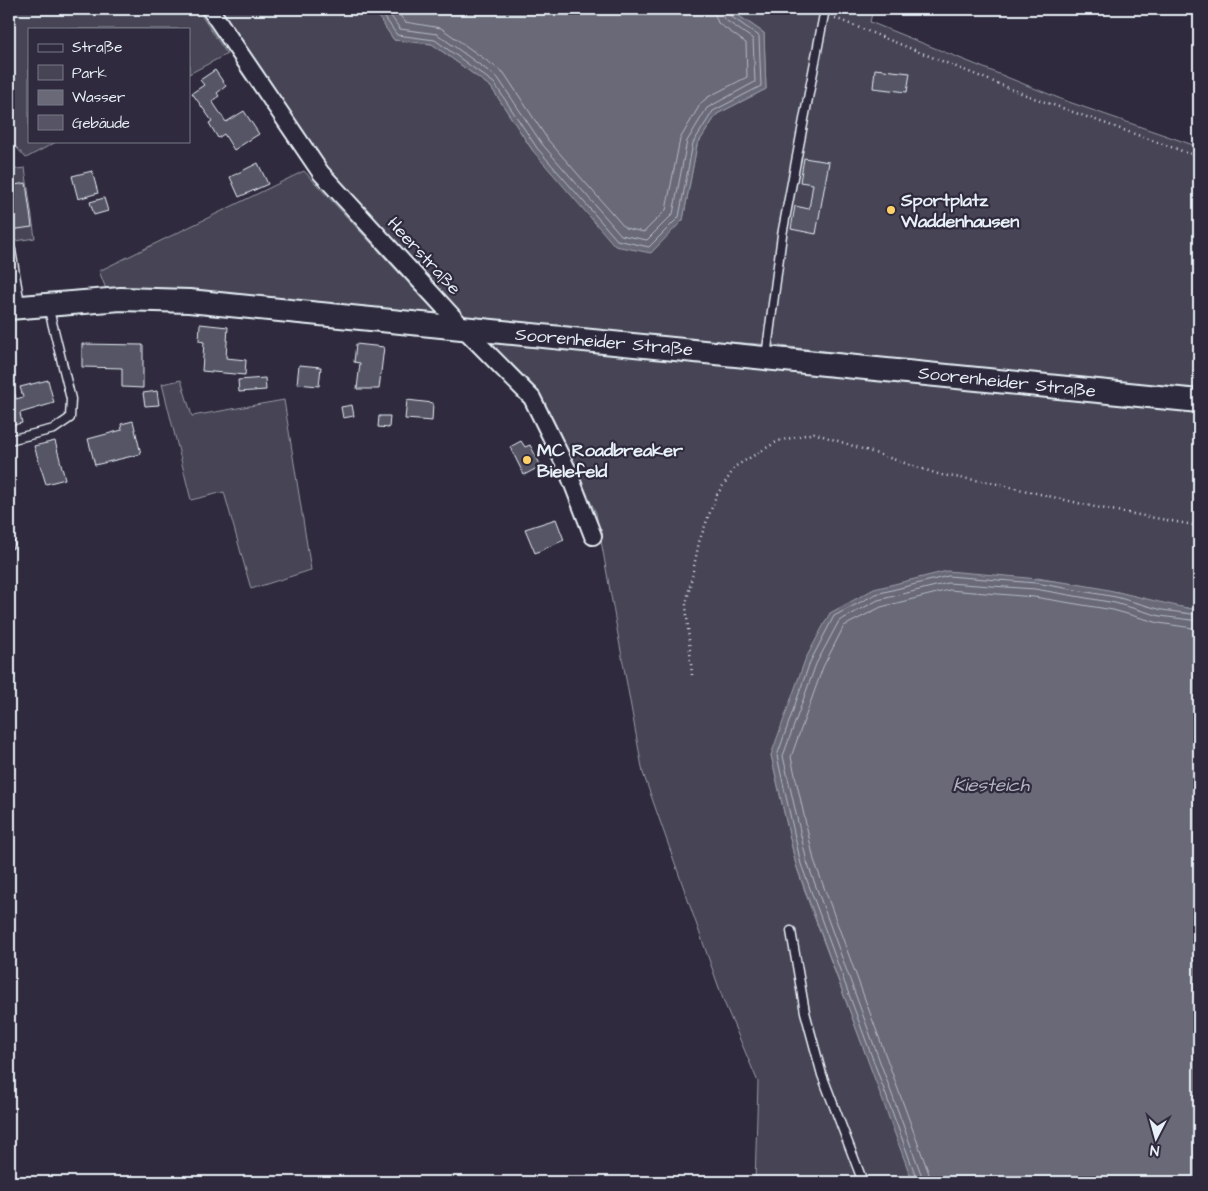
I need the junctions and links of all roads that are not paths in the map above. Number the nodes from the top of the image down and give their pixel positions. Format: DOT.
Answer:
graph roads {
  1 [pos="210,9"];
  2 [pos="824,11"];
  3 [pos="11,250"];
  4 [pos="47,303"];
  5 [pos="15,307"];
  6 [pos="465,330"];
  7 [pos="766,357"];
  8 [pos="1199,401"];
  9 [pos="9,440"];
  10 [pos="594,536"];
  11 [pos="791,931"];
  12 [pos="863,1182"];
  1 -- 6 [label="street, Heerstraße"];
  2 -- 7 [label="lane"];
  3 -- 5 [label="lane"];
  4 -- 5 [label="main road, Soorenheider Straße"];
  4 -- 6 [label="main road, Soorenheider Straße"];
  4 -- 9 [label="lane"];
  6 -- 7 [label="main road, Soorenheider Straße"];
  6 -- 10 [label="street, Heerstraße"];
  7 -- 8 [label="main road, Soorenheider Straße"];
  11 -- 12 [label="lane"];
}
